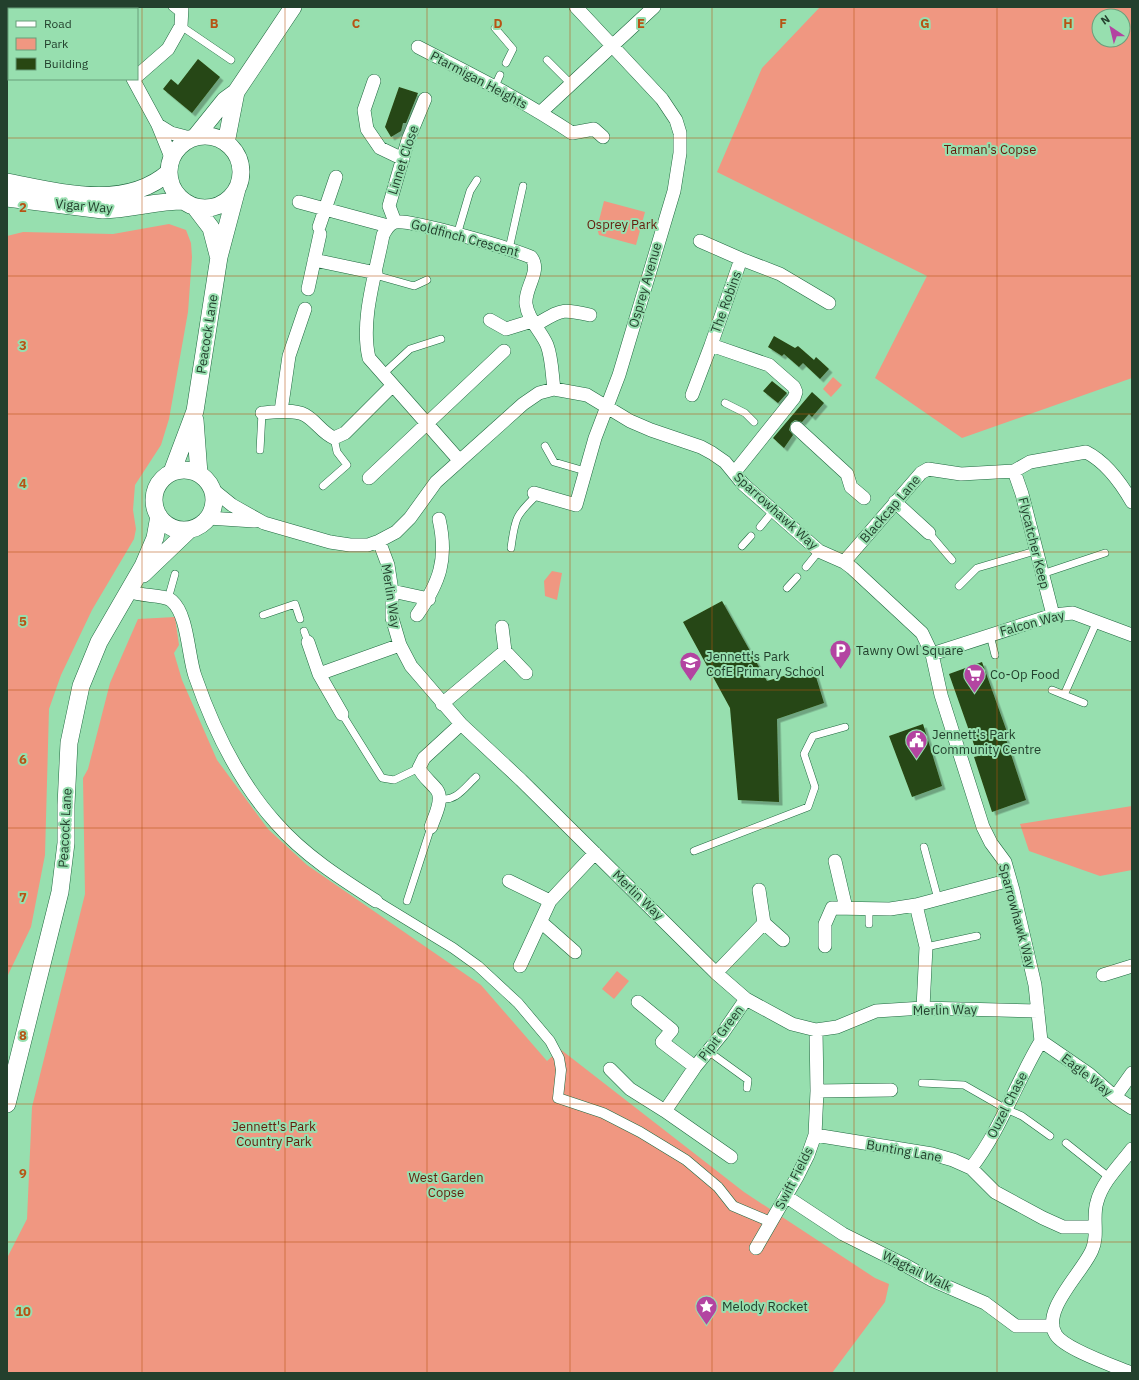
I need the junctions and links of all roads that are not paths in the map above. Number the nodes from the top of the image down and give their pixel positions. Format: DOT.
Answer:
graph roads {
  1 [pos="293,7"];
  2 [pos="576,7"];
  3 [pos="654,7"];
  4 [pos="179,14"];
  5 [pos="495,28"];
  6 [pos="612,46"];
  7 [pos="418,47"];
  8 [pos="231,60"];
  9 [pos="547,60"];
  10 [pos="506,63"];
  11 [pos="138,75"];
  12 [pos="134,80"];
  13 [pos="374,81"];
  14 [pos="571,84"];
  15 [pos="236,92"];
  16 [pos="426,99"];
  17 [pos="541,112"];
  18 [pos="158,125"];
  19 [pos="193,137"];
  20 [pos="603,137"];
  21 [pos="226,143"];
  22 [pos="403,159"];
  23 [pos="170,164"];
  24 [pos="336,177"];
  25 [pos="477,180"];
  26 [pos="7,182"];
  27 [pos="523,186"];
  28 [pos="237,189"];
  29 [pos="7,198"];
  30 [pos="299,202"];
  31 [pos="189,204"];
  32 [pos="326,208"];
  33 [pos="391,224"];
  34 [pos="457,235"];
  35 [pos="700,241"];
  36 [pos="509,249"];
  37 [pos="219,257"];
  38 [pos="741,259"];
  39 [pos="314,260"];
  40 [pos="376,274"];
  41 [pos="427,280"];
  42 [pos="308,289"];
  43 [pos="829,303"];
  44 [pos="305,309"];
  45 [pos="590,315"];
  46 [pos="490,320"];
  47 [pos="533,323"];
  48 [pos="441,339"];
  49 [pos="711,345"];
  50 [pos="504,351"];
  51 [pos="382,375"];
  52 [pos="392,386"];
  53 [pos="554,389"];
  54 [pos="692,395"];
  55 [pos="725,403"];
  56 [pos="605,408"];
  57 [pos="195,411"];
  58 [pos="281,411"];
  59 [pos="262,413"];
  60 [pos="789,421"];
  61 [pos="426,424"];
  62 [pos="760,427"];
  63 [pos="334,438"];
  64 [pos="544,446"];
  65 [pos="260,450"];
  66 [pos="459,460"];
  67 [pos="585,471"];
  68 [pos="1014,471"];
  69 [pos="172,472"];
  70 [pos="734,472"];
  71 [pos="199,474"];
  72 [pos="369,478"];
  73 [pos="323,486"];
  74 [pos="211,488"];
  75 [pos="536,494"];
  76 [pos="864,498"];
  77 [pos="895,502"];
  78 [pos="1132,502"];
  79 [pos="773,511"];
  80 [pos="159,516"];
  81 [pos="208,518"];
  82 [pos="440,519"];
  83 [pos="257,521"];
  84 [pos="760,527"];
  85 [pos="189,530"];
  86 [pos="929,533"];
  87 [pos="751,536"];
  88 [pos="378,541"];
  89 [pos="742,546"];
  90 [pos="511,548"];
  91 [pos="819,551"];
  92 [pos="1035,551"];
  93 [pos="1106,553"];
  94 [pos="952,560"];
  95 [pos="844,562"];
  96 [pos="806,567"];
  97 [pos="175,574"];
  98 [pos="1042,574"];
  99 [pos="797,577"];
  100 [pos="959,586"];
  101 [pos="131,587"];
  102 [pos="787,588"];
  103 [pos="392,591"];
  104 [pos="168,598"];
  105 [pos="428,599"];
  106 [pos="263,615"];
  107 [pos="1053,615"];
  108 [pos="417,616"];
  109 [pos="300,619"];
  110 [pos="1097,621"];
  111 [pos="502,627"];
  112 [pos="990,635"];
  113 [pos="1132,635"];
  114 [pos="306,636"];
  115 [pos="400,645"];
  116 [pos="505,651"];
  117 [pos="932,654"];
  118 [pos="995,655"];
  119 [pos="526,673"];
  120 [pos="319,674"];
  121 [pos="1052,690"];
  122 [pos="1064,695"];
  123 [pos="1084,703"];
  124 [pos="442,704"];
  125 [pos="342,714"];
  126 [pos="462,724"];
  127 [pos="845,727"];
  128 [pos="418,768"];
  129 [pos="476,777"];
  130 [pos="440,798"];
  131 [pos="431,827"];
  132 [pos="924,847"];
  133 [pos="694,851"];
  134 [pos="594,854"];
  135 [pos="835,861"];
  136 [pos="1010,880"];
  137 [pos="509,881"];
  138 [pos="759,890"];
  139 [pos="938,899"];
  140 [pos="376,901"];
  141 [pos="407,901"];
  142 [pos="550,901"];
  143 [pos="916,905"];
  144 [pos="846,908"];
  145 [pos="869,909"];
  146 [pos="541,922"];
  147 [pos="764,923"];
  148 [pos="869,924"];
  149 [pos="977,936"];
  150 [pos="783,940"];
  151 [pos="825,946"];
  152 [pos="926,948"];
  153 [pos="575,952"];
  154 [pos="520,966"];
  155 [pos="1132,966"];
  156 [pos="716,973"];
  157 [pos="1103,975"];
  158 [pos="746,999"];
  159 [pos="638,1002"];
  160 [pos="923,1008"];
  161 [pos="1038,1011"];
  162 [pos="816,1030"];
  163 [pos="1041,1041"];
  164 [pos="708,1051"];
  165 [pos="695,1067"];
  166 [pos="610,1070"];
  167 [pos="1132,1073"];
  168 [pos="922,1083"];
  169 [pos="748,1088"];
  170 [pos="891,1090"];
  171 [pos="817,1091"];
  172 [pos="1115,1097"];
  173 [pos="7,1104"];
  174 [pos="668,1107"];
  175 [pos="1132,1108"];
  176 [pos="1006,1109"];
  177 [pos="815,1135"];
  178 [pos="1050,1136"];
  179 [pos="1066,1143"];
  180 [pos="1132,1149"];
  181 [pos="731,1157"];
  182 [pos="971,1168"];
  183 [pos="1110,1178"];
  184 [pos="787,1197"];
  185 [pos="766,1220"];
  186 [pos="1094,1227"];
  187 [pos="756,1248"];
  188 [pos="1053,1326"];
  189 [pos="1131,1373"];
  1 -- 15 [label="street"];
  2 -- 6 [label="street, Osprey Avenue"];
  3 -- 6 [label="street, Ptarmigan Heights"];
  4 -- 8 [label="lane"];
  4 -- 11 [label="street"];
  5 -- 10 [label="lane"];
  6 -- 14 [label="street, Ptarmigan Heights"];
  6 -- 56 [label="street, Osprey Avenue"];
  7 -- 17 [label="street, Ptarmigan Heights"];
  9 -- 14 [label="lane"];
  12 -- 18 [label="street"];
  13 -- 22 [label="street"];
  14 -- 17 [label="street, Ptarmigan Heights"];
  15 -- 19 [label="street"];
  15 -- 21 [label="street"];
  16 -- 22 [label="street, Linnet Close"];
  17 -- 20 [label="street, Ptarmigan Heights"];
  18 -- 19 [label="street"];
  18 -- 23 [label="street"];
  19 -- 21 [label="street"];
  19 -- 23 [label="street"];
  21 -- 28 [label="street"];
  22 -- 33 [label="street, Linnet Close"];
  23 -- 26 [label="street, Vigar Way"];
  23 -- 31 [label="street"];
  24 -- 32 [label="street"];
  25 -- 34 [label="lane"];
  27 -- 36 [label="lane"];
  28 -- 31 [label="street"];
  28 -- 37 [label="street, Peacock Lane"];
  29 -- 31 [label="street, Vigar Way"];
  30 -- 32 [label="street, Goldfinch Crescent"];
  31 -- 37 [label="street, Peacock Lane"];
  32 -- 33 [label="street, Goldfinch Crescent"];
  32 -- 39 [label="street"];
  33 -- 34 [label="street, Goldfinch Crescent"];
  33 -- 40 [label="street"];
  34 -- 36 [label="street, Goldfinch Crescent"];
  35 -- 38 [label="street, The Robins"];
  36 -- 47 [label="street, Goldfinch Crescent"];
  37 -- 57 [label="street, Peacock Lane"];
  38 -- 43 [label="street, The Robins"];
  38 -- 49 [label="street, The Robins"];
  39 -- 40 [label="street"];
  39 -- 42 [label="street"];
  40 -- 41 [label="lane"];
  40 -- 51 [label="street"];
  44 -- 58 [label="street"];
  45 -- 47 [label="street"];
  46 -- 47 [label="street"];
  47 -- 53 [label="street, Goldfinch Crescent"];
  48 -- 51 [label="lane"];
  49 -- 54 [label="street, The Robins"];
  49 -- 60 [label="street, The Robins"];
  50 -- 61 [label="street"];
  51 -- 52 [label="street"];
  52 -- 61 [label="street"];
  52 -- 63 [label="street"];
  53 -- 56 [label="street, Sparrowhawk Way"];
  53 -- 66 [label="street"];
  55 -- 62 [label="lane"];
  56 -- 67 [label="street, Osprey Avenue"];
  56 -- 70 [label="street, Sparrowhawk Way"];
  57 -- 69 [label="street, Peacock Lane"];
  57 -- 71 [label="street, Peacock Lane"];
  58 -- 59 [label="street"];
  58 -- 63 [label="street"];
  59 -- 65 [label="lane"];
  60 -- 62 [label="street, The Robins"];
  60 -- 76 [label="street"];
  61 -- 66 [label="street"];
  61 -- 72 [label="street"];
  62 -- 70 [label="street, The Robins"];
  63 -- 73 [label="lane"];
  64 -- 67 [label="lane"];
  66 -- 88 [label="street"];
  67 -- 75 [label="street, Osprey Avenue"];
  68 -- 77 [label="street, Blackcap Lane"];
  68 -- 78 [label="street, Blackcap Lane"];
  68 -- 92 [label="street, Flycatcher Keep"];
  69 -- 71 [label="street"];
  69 -- 80 [label="street"];
  70 -- 79 [label="street, Sparrowhawk Way"];
  71 -- 74 [label="street"];
  74 -- 81 [label="street"];
  74 -- 83 [label="street"];
  75 -- 90 [label="lane"];
  77 -- 86 [label="street"];
  77 -- 95 [label="street, Blackcap Lane"];
  79 -- 84 [label="lane"];
  79 -- 91 [label="street, Sparrowhawk Way"];
  80 -- 85 [label="street"];
  80 -- 101 [label="street, Peacock Lane"];
  81 -- 83 [label="street"];
  81 -- 85 [label="street"];
  82 -- 105 [label="street"];
  83 -- 88 [label="street"];
  85 -- 101 [label="street, Peacock Lane"];
  86 -- 94 [label="lane"];
  87 -- 89 [label="lane"];
  88 -- 103 [label="street, Merlin Way"];
  91 -- 95 [label="street, Sparrowhawk Way"];
  91 -- 96 [label="lane"];
  92 -- 98 [label="street, Flycatcher Keep"];
  92 -- 100 [label="lane"];
  93 -- 98 [label="lane"];
  95 -- 117 [label="street, Sparrowhawk Way"];
  97 -- 104 [label="lane"];
  98 -- 107 [label="street, Flycatcher Keep"];
  99 -- 102 [label="lane"];
  101 -- 104 [label="street"];
  101 -- 173 [label="street, Peacock Lane"];
  103 -- 105 [label="street"];
  103 -- 115 [label="street, Merlin Way"];
  104 -- 140 [label="street"];
  105 -- 108 [label="street"];
  106 -- 109 [label="lane"];
  107 -- 110 [label="street, Falcon Way"];
  107 -- 112 [label="street, Falcon Way"];
  110 -- 113 [label="street, Falcon Way"];
  110 -- 122 [label="lane"];
  111 -- 116 [label="street"];
  112 -- 117 [label="street, Falcon Way"];
  112 -- 118 [label="lane"];
  114 -- 120 [label="street"];
  115 -- 120 [label="street"];
  115 -- 124 [label="street, Merlin Way"];
  116 -- 119 [label="street"];
  116 -- 124 [label="street"];
  117 -- 136 [label="street, Sparrowhawk Way"];
  120 -- 125 [label="street"];
  121 -- 122 [label="lane"];
  122 -- 123 [label="lane"];
  124 -- 126 [label="street, Merlin Way"];
  125 -- 128 [label="lane"];
  126 -- 128 [label="street"];
  126 -- 134 [label="street, Merlin Way"];
  127 -- 133 [label="lane"];
  128 -- 130 [label="street"];
  129 -- 130 [label="lane"];
  130 -- 131 [label="street"];
  131 -- 141 [label="lane"];
  132 -- 139 [label="lane"];
  134 -- 142 [label="street"];
  134 -- 156 [label="street, Merlin Way"];
  135 -- 144 [label="street"];
  136 -- 139 [label="street"];
  136 -- 161 [label="street, Sparrowhawk Way"];
  137 -- 142 [label="street"];
  138 -- 147 [label="street"];
  139 -- 143 [label="street"];
  140 -- 185 [label="street"];
  142 -- 146 [label="street"];
  143 -- 145 [label="street"];
  143 -- 152 [label="street"];
  144 -- 145 [label="street"];
  144 -- 151 [label="street"];
  145 -- 148 [label="lane"];
  146 -- 153 [label="street"];
  146 -- 154 [label="street"];
  147 -- 150 [label="street"];
  147 -- 156 [label="street"];
  149 -- 152 [label="lane"];
  152 -- 160 [label="street"];
  155 -- 157 [label="street"];
  156 -- 158 [label="street, Merlin Way"];
  158 -- 162 [label="street, Merlin Way"];
  158 -- 164 [label="street, Pipit Green"];
  159 -- 165 [label="street, Pipit Green"];
  160 -- 161 [label="street, Merlin Way"];
  160 -- 162 [label="street, Merlin Way"];
  161 -- 163 [label="street, Sparrowhawk Way"];
  162 -- 171 [label="street, Swift Fields"];
  163 -- 172 [label="street, Eagle Way"];
  163 -- 176 [label="street, Ouzel Chase"];
  164 -- 165 [label="street, Pipit Green"];
  164 -- 169 [label="lane"];
  165 -- 174 [label="street, Pipit Green"];
  166 -- 174 [label="street"];
  167 -- 172 [label="street"];
  168 -- 176 [label="lane"];
  170 -- 171 [label="street"];
  171 -- 177 [label="street, Swift Fields"];
  172 -- 175 [label="street, Eagle Way"];
  174 -- 181 [label="street"];
  176 -- 178 [label="lane"];
  176 -- 182 [label="street, Ouzel Chase"];
  177 -- 182 [label="street, Bunting Lane"];
  177 -- 184 [label="street, Swift Fields"];
  179 -- 183 [label="lane"];
  180 -- 183 [label="street"];
  182 -- 186 [label="street, Bunting Lane"];
  183 -- 186 [label="street"];
  184 -- 187 [label="street, Swift Fields"];
  184 -- 188 [label="street, Wagtail Walk"];
  186 -- 188 [label="street"];
  188 -- 189 [label="street"];
}
